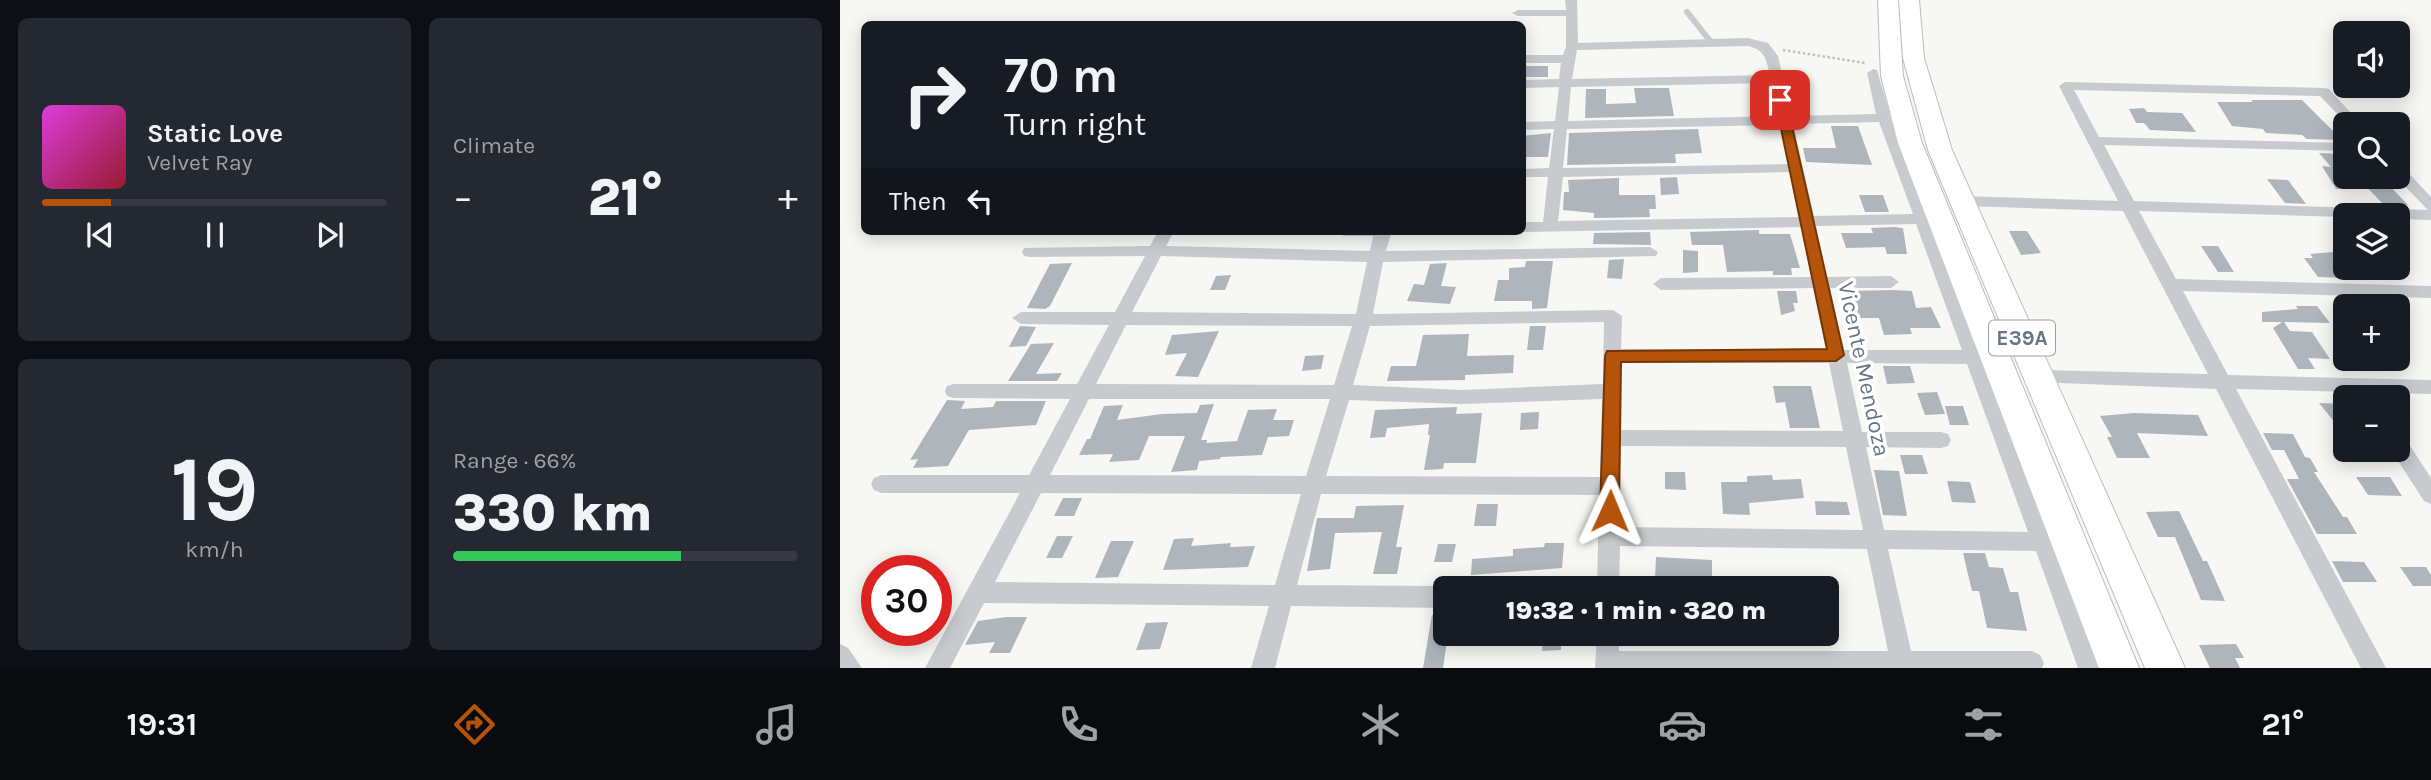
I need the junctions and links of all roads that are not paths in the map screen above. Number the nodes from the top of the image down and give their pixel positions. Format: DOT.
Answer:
graph roads {
  1 [pos="1888,0"];
  2 [pos="1909,0"];
  3 [pos="1572,6"];
  4 [pos="1687,12"];
  5 [pos="1518,13"];
  6 [pos="1711,42"];
  7 [pos="1570,53"];
  8 [pos="1526,58"];
  9 [pos="1873,69"];
  10 [pos="1776,79"];
  11 [pos="1566,83"];
  12 [pos="1526,84"];
  13 [pos="2343,112"];
  14 [pos="1893,118"];
  15 [pos="1784,120"];
  16 [pos="1526,125"];
  17 [pos="1561,125"];
  18 [pos="2095,141"];
  19 [pos="2333,147"];
  20 [pos="1796,168"];
  21 [pos="1556,172"];
  22 [pos="1526,173"];
  23 [pos="2410,183"];
  24 [pos="2431,206"];
  25 [pos="2130,207"];
  26 [pos="1941,213"];
  27 [pos="2431,215"];
  28 [pos="1807,220"];
  29 [pos="1591,225"];
  30 [pos="1550,226"];
  31 [pos="1526,227"];
  32 [pos="1164,235"];
  33 [pos="1382,235"];
  34 [pos="1156,251"];
  35 [pos="1030,252"];
  36 [pos="1650,252"];
  37 [pos="1590,253"];
  38 [pos="1377,257"];
  39 [pos="1821,282"];
  40 [pos="1891,282"];
  41 [pos="1661,284"];
  42 [pos="2170,285"];
  43 [pos="2431,292"];
  44 [pos="1123,317"];
  45 [pos="1021,318"];
  46 [pos="1363,320"];
  47 [pos="1836,355"];
  48 [pos="1613,356"];
  49 [pos="1983,357"];
  50 [pos="2039,377"];
  51 [pos="2222,383"];
  52 [pos="2431,387"];
  53 [pos="2410,389"];
  54 [pos="2333,390"];
  55 [pos="954,391"];
  56 [pos="1613,391"];
  57 [pos="1340,392"];
  58 [pos="1083,393"];
  59 [pos="1612,438"];
  60 [pos="1853,438"];
  61 [pos="1941,440"];
  62 [pos="2410,462"];
  63 [pos="881,484"];
  64 [pos="1035,484"];
  65 [pos="1610,486"];
  66 [pos="1313,487"];
  67 [pos="2431,495"];
  68 [pos="1610,536"];
  69 [pos="1874,538"];
  70 [pos="2055,542"];
  71 [pos="1608,576"];
  72 [pos="977,592"];
  73 [pos="1283,597"];
  74 [pos="1433,597"];
  75 [pos="1608,646"];
  76 [pos="840,656"];
  77 [pos="2032,663"];
  78 [pos="1902,665"];
  79 [pos="1607,666"];
  80 [pos="850,668"];
  81 [pos="937,668"];
  82 [pos="1263,668"];
  83 [pos="2090,668"];
  84 [pos="2119,668"];
  85 [pos="2165,668"];
  86 [pos="2374,668"];
  1 -- 14 [label="main road, E39A"];
  2 -- 26 [label="main road, E39A"];
  3 -- 5 [label="street"];
  3 -- 7 [label="street"];
  4 -- 6 [label="lane"];
  6 -- 7 [label="street"];
  6 -- 10 [label="street, Vicente Mendoza"];
  7 -- 8 [label="street"];
  7 -- 11 [label="street"];
  9 -- 14 [label="street"];
  10 -- 11 [label="street"];
  10 -- 15 [label="street, Vicente Mendoza"];
  11 -- 12 [label="street"];
  11 -- 17 [label="street"];
  13 -- 18 [label="street"];
  14 -- 15 [label="street"];
  14 -- 26 [label="main road, E39A"];
  15 -- 17 [label="street"];
  15 -- 20 [label="street, Vicente Mendoza"];
  16 -- 17 [label="street"];
  17 -- 21 [label="street"];
  18 -- 19 [label="street"];
  18 -- 25 [label="street"];
  20 -- 21 [label="street"];
  20 -- 28 [label="street, Vicente Mendoza"];
  21 -- 22 [label="street"];
  21 -- 30 [label="street"];
  23 -- 24 [label="street"];
  25 -- 26 [label="street"];
  25 -- 27 [label="street"];
  25 -- 42 [label="street"];
  26 -- 28 [label="street"];
  26 -- 49 [label="main road, E39A"];
  26 -- 50 [label="main road, E39A"];
  28 -- 29 [label="street"];
  28 -- 39 [label="street, Vicente Mendoza"];
  29 -- 30 [label="street"];
  29 -- 37 [label="street"];
  30 -- 31 [label="street"];
  32 -- 34 [label="street"];
  33 -- 38 [label="street"];
  34 -- 35 [label="street"];
  34 -- 38 [label="street"];
  34 -- 44 [label="street"];
  36 -- 37 [label="street"];
  37 -- 38 [label="street"];
  38 -- 46 [label="street"];
  39 -- 40 [label="street"];
  39 -- 41 [label="street"];
  39 -- 47 [label="street, Vicente Mendoza"];
  42 -- 43 [label="street"];
  42 -- 51 [label="street"];
  44 -- 45 [label="street"];
  44 -- 46 [label="street"];
  44 -- 58 [label="street"];
  46 -- 48 [label="street"];
  46 -- 57 [label="street"];
  47 -- 48 [label="street"];
  47 -- 49 [label="street"];
  47 -- 60 [label="street, Vicente Mendoza"];
  48 -- 56 [label="street"];
  49 -- 70 [label="main road, E39A"];
  50 -- 51 [label="street"];
  50 -- 85 [label="main road, E39A"];
  51 -- 54 [label="street"];
  51 -- 86 [label="street"];
  52 -- 53 [label="street"];
  55 -- 58 [label="street"];
  56 -- 57 [label="street"];
  56 -- 59 [label="street"];
  57 -- 58 [label="street"];
  57 -- 66 [label="street"];
  58 -- 64 [label="street"];
  59 -- 60 [label="street"];
  59 -- 65 [label="street"];
  60 -- 61 [label="street"];
  60 -- 69 [label="street, Vicente Mendoza"];
  62 -- 67 [label="street"];
  63 -- 64 [label="street"];
  64 -- 66 [label="street"];
  64 -- 72 [label="street"];
  65 -- 66 [label="street"];
  65 -- 68 [label="street"];
  66 -- 73 [label="street"];
  68 -- 69 [label="street"];
  68 -- 71 [label="street"];
  69 -- 70 [label="street"];
  69 -- 78 [label="street, Vicente Mendoza"];
  70 -- 83 [label="street"];
  70 -- 84 [label="main road, E39A"];
  72 -- 73 [label="street"];
  72 -- 81 [label="street"];
  73 -- 74 [label="street"];
  73 -- 82 [label="street"];
  75 -- 79 [label="street"];
  76 -- 80 [label="street"];
  77 -- 78 [label="street"];
  78 -- 79 [label="street"];
}
